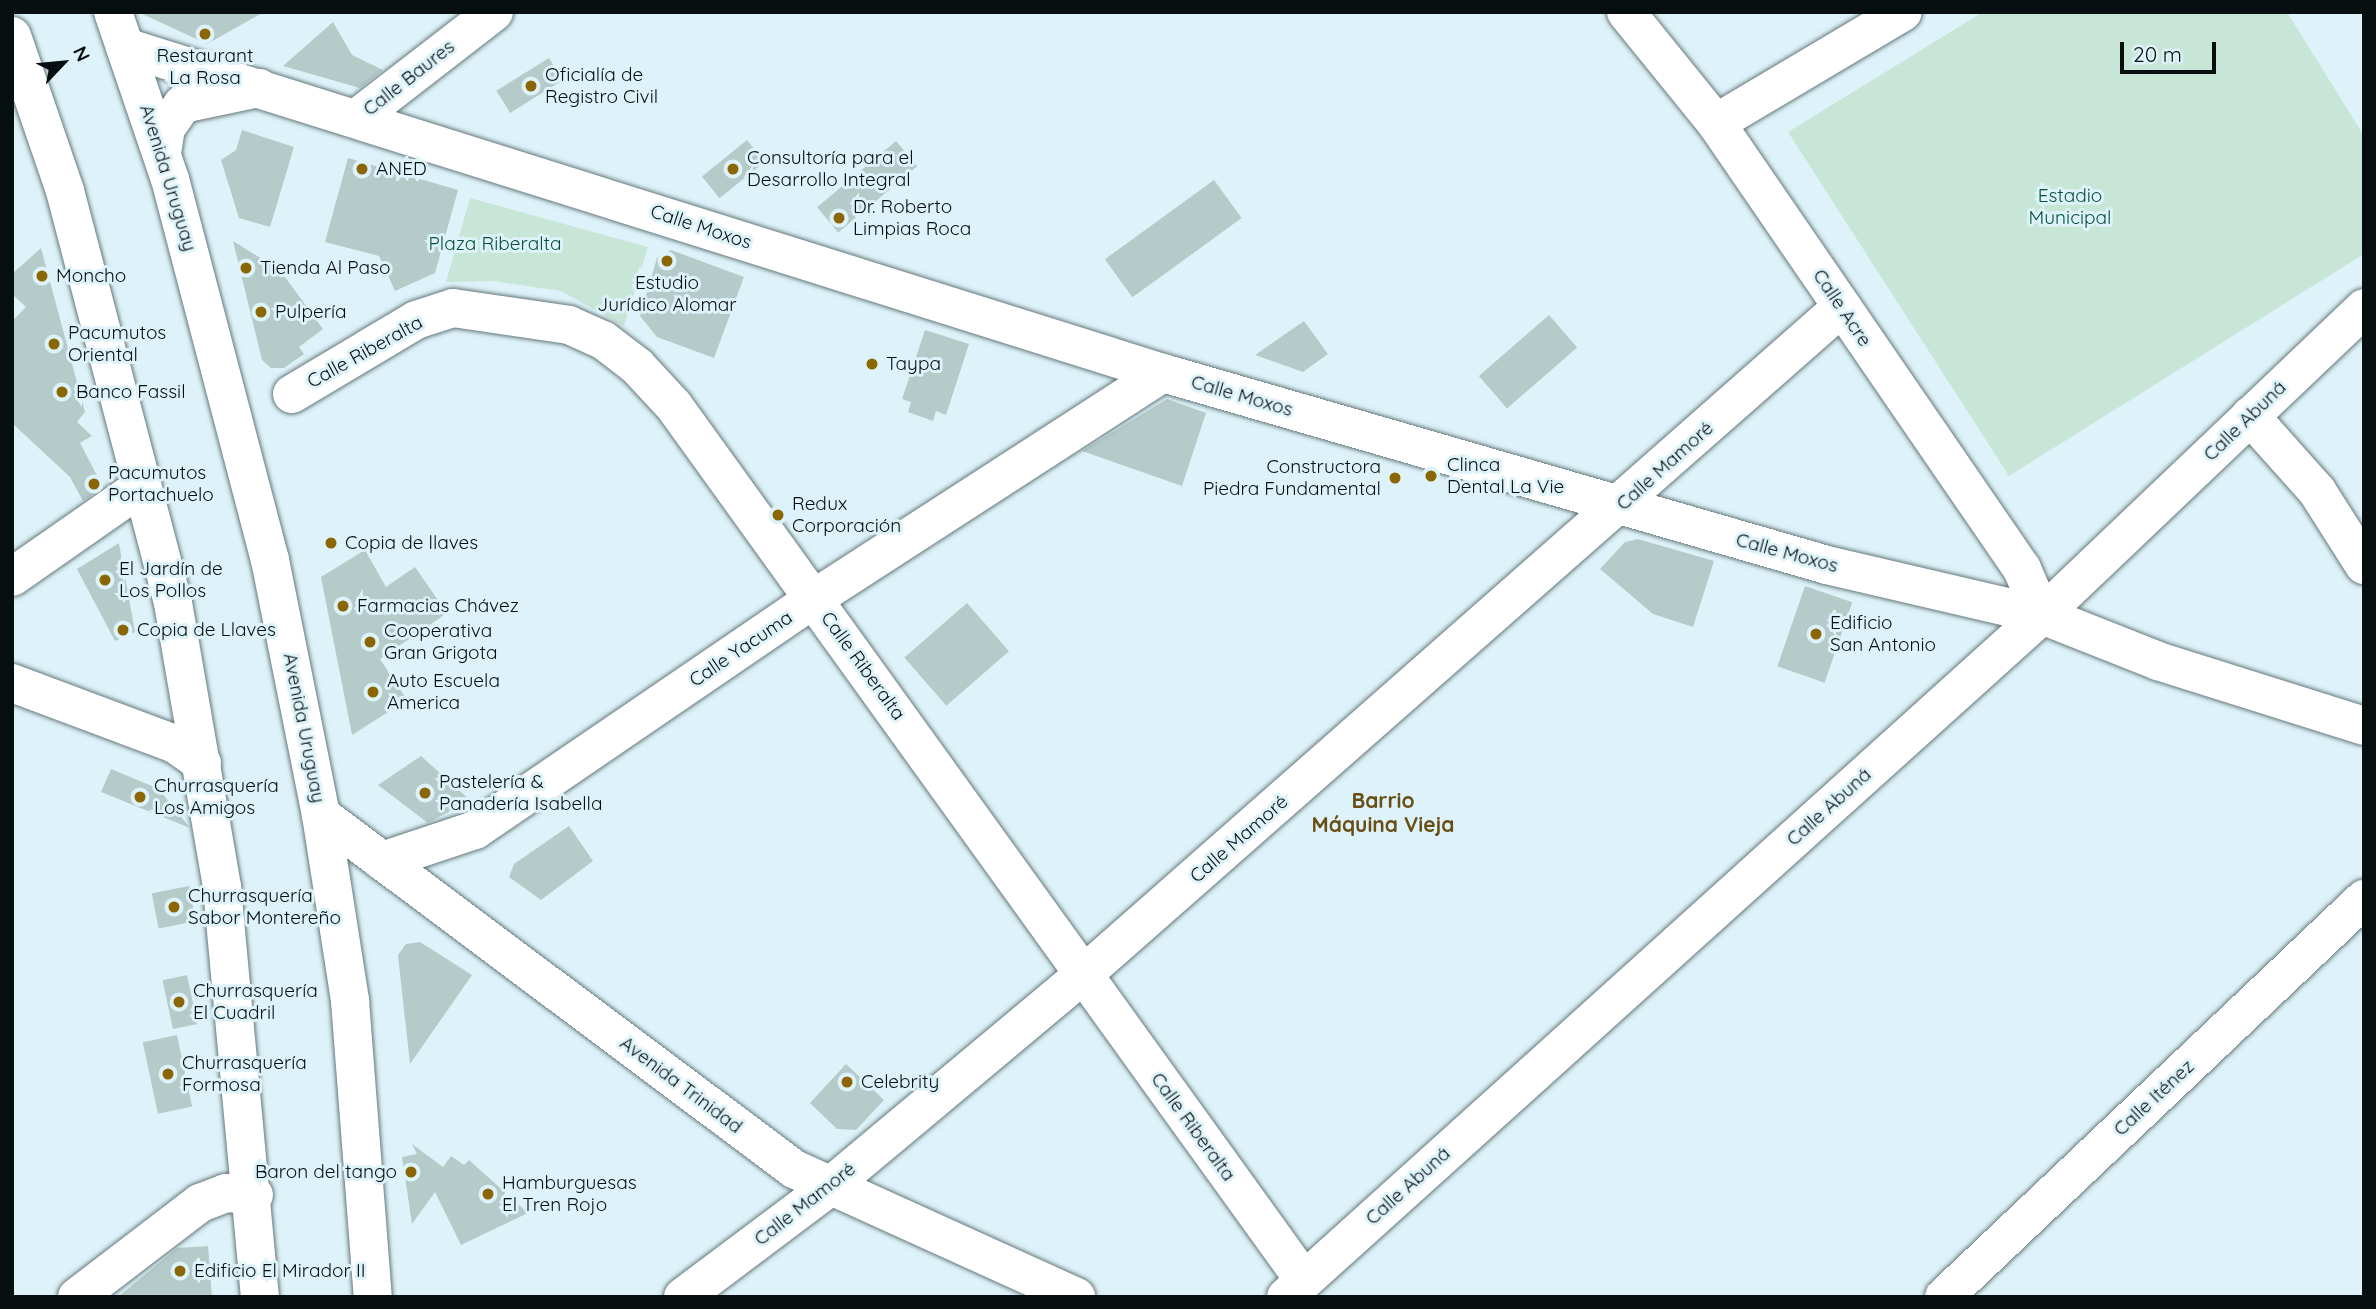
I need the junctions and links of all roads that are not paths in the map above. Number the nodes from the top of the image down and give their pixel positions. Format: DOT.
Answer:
graph roads {
  1 [pos="494,12"];
  2 [pos="1626,12"];
  3 [pos="1898,13"];
  4 [pos="119,29"];
  5 [pos="12,36"];
  6 [pos="259,88"];
  7 [pos="356,118"];
  8 [pos="1716,124"];
  9 [pos="163,153"];
  10 [pos="1842,307"];
  11 [pos="2364,308"];
  12 [pos="1163,373"];
  13 [pos="292,394"];
  14 [pos="2250,416"];
  15 [pos="141,487"];
  16 [pos="1619,507"];
  17 [pos="2364,565"];
  18 [pos="12,577"];
  19 [pos="815,598"];
  20 [pos="2042,615"];
  21 [pos="12,682"];
  22 [pos="2364,726"];
  23 [pos="202,763"];
  24 [pos="321,815"];
  25 [pos="382,862"];
  26 [pos="2364,899"];
  27 [pos="1084,974"];
  28 [pos="828,1188"];
  29 [pos="254,1195"];
  30 [pos="1295,1289"];
  31 [pos="76,1297"];
  32 [pos="260,1297"];
  33 [pos="373,1297"];
  34 [pos="683,1297"];
  35 [pos="1076,1297"];
  36 [pos="1944,1297"];
  1 -- 7 [label="street, Calle Baures"];
  2 -- 8 [label="street, Calle Acre"];
  3 -- 8 [label="street"];
  4 -- 6 [label="street, Calle Moxos"];
  4 -- 9 [label="street, Avenida Uruguay"];
  5 -- 15 [label="street"];
  6 -- 7 [label="street, Calle Moxos"];
  6 -- 9 [label="street"];
  7 -- 12 [label="street, Calle Moxos"];
  8 -- 10 [label="street, Calle Acre"];
  9 -- 24 [label="street, Avenida Uruguay"];
  10 -- 16 [label="street, Calle Mamoré"];
  10 -- 20 [label="street, Calle Acre"];
  11 -- 14 [label="street, Calle Abuná"];
  12 -- 16 [label="street, Calle Moxos"];
  12 -- 19 [label="street, Calle Yacuma"];
  13 -- 19 [label="street, Calle Riberalta"];
  14 -- 17 [label="street"];
  14 -- 20 [label="street, Calle Abuná"];
  15 -- 18 [label="street"];
  15 -- 23 [label="street"];
  16 -- 20 [label="street, Calle Moxos"];
  16 -- 27 [label="street, Calle Mamoré"];
  19 -- 25 [label="street, Calle Yacuma"];
  19 -- 27 [label="street, Calle Riberalta"];
  20 -- 22 [label="street, Calle Moxos"];
  20 -- 30 [label="street, Calle Abuná"];
  21 -- 23 [label="street"];
  23 -- 29 [label="street"];
  24 -- 25 [label="street, Avenida Trinidad"];
  24 -- 33 [label="street, Avenida Uruguay"];
  25 -- 28 [label="street, Avenida Trinidad"];
  26 -- 36 [label="street, Calle Iténez"];
  27 -- 28 [label="street, Calle Mamoré"];
  27 -- 30 [label="street, Calle Riberalta"];
  28 -- 34 [label="street, Calle Mamoré"];
  28 -- 35 [label="street, Avenida Trinidad"];
  29 -- 31 [label="street"];
  29 -- 32 [label="street"];
}
